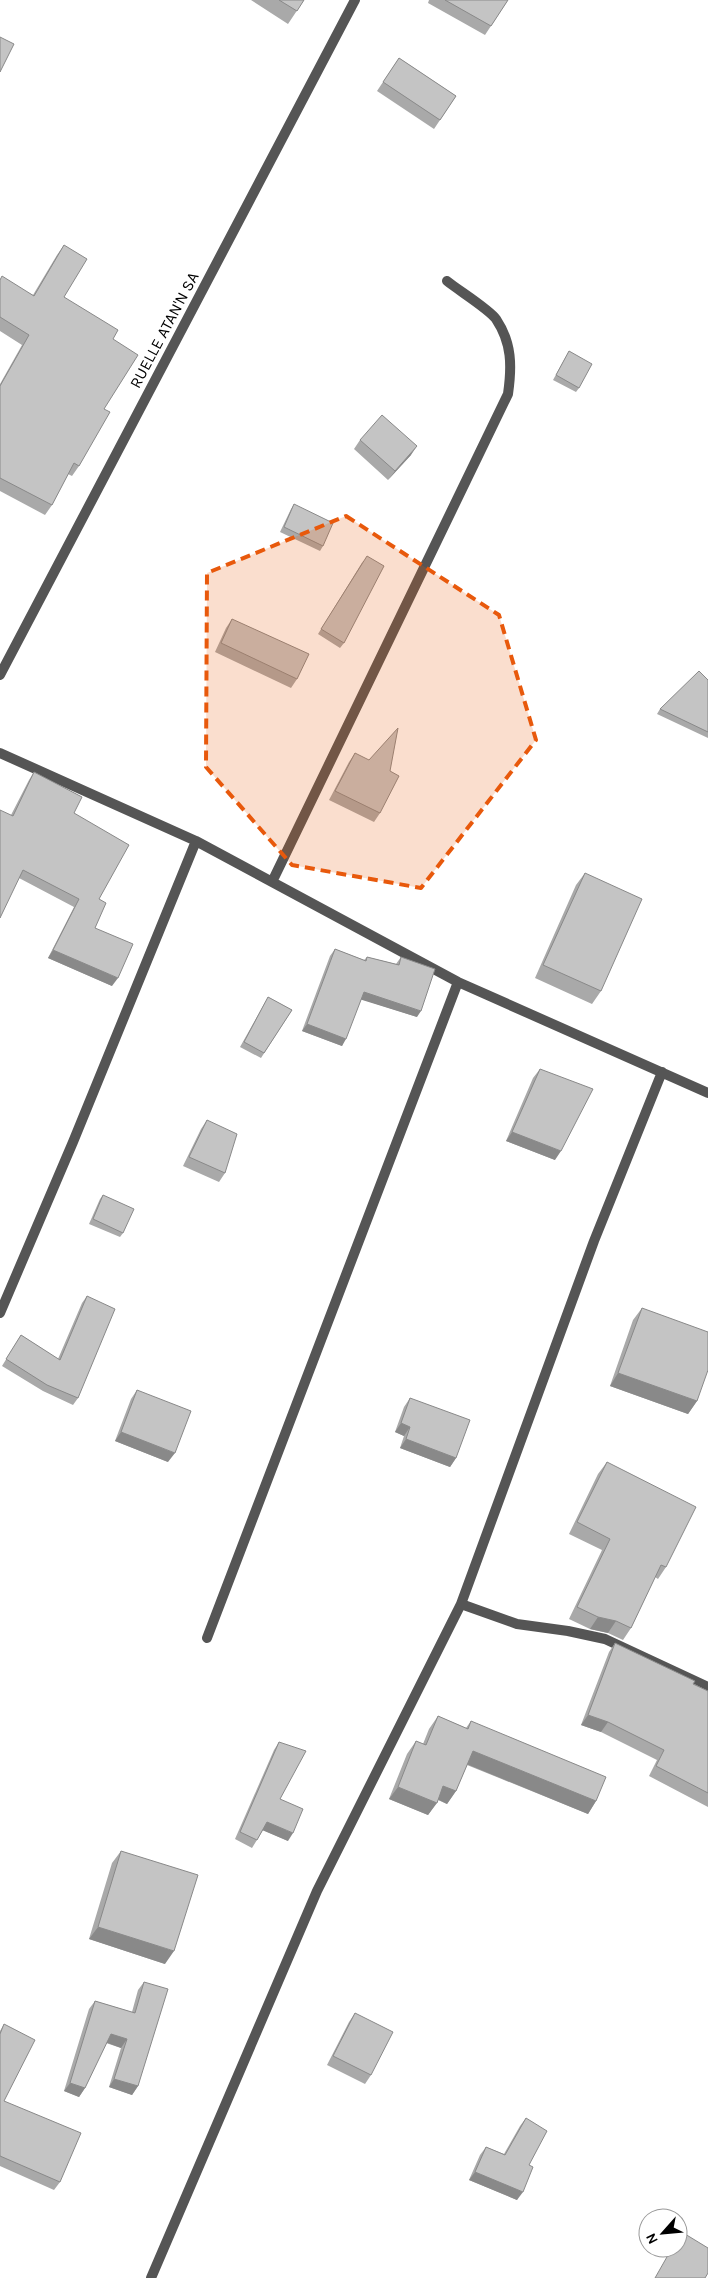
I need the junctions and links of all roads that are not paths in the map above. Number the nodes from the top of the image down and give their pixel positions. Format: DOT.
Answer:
graph roads {
  1 [pos="355,0"];
  2 [pos="447,281"];
  3 [pos="0,675"];
  4 [pos="0,753"];
  5 [pos="196,841"];
  6 [pos="272,882"];
  7 [pos="458,982"];
  8 [pos="662,1072"];
  9 [pos="708,1092"];
  10 [pos="0,1313"];
  11 [pos="461,1604"];
  12 [pos="207,1638"];
  13 [pos="708,1687"];
  14 [pos="152,2278"];
  1 -- 3 [label="street, RUELLE ATAN'N SA"];
  2 -- 6 [label="street"];
  4 -- 5 [label="street"];
  5 -- 6 [label="street"];
  5 -- 10 [label="street"];
  6 -- 7 [label="street"];
  7 -- 8 [label="street"];
  7 -- 12 [label="street"];
  8 -- 9 [label="street"];
  8 -- 11 [label="street"];
  11 -- 13 [label="street"];
  11 -- 14 [label="street"];
}
